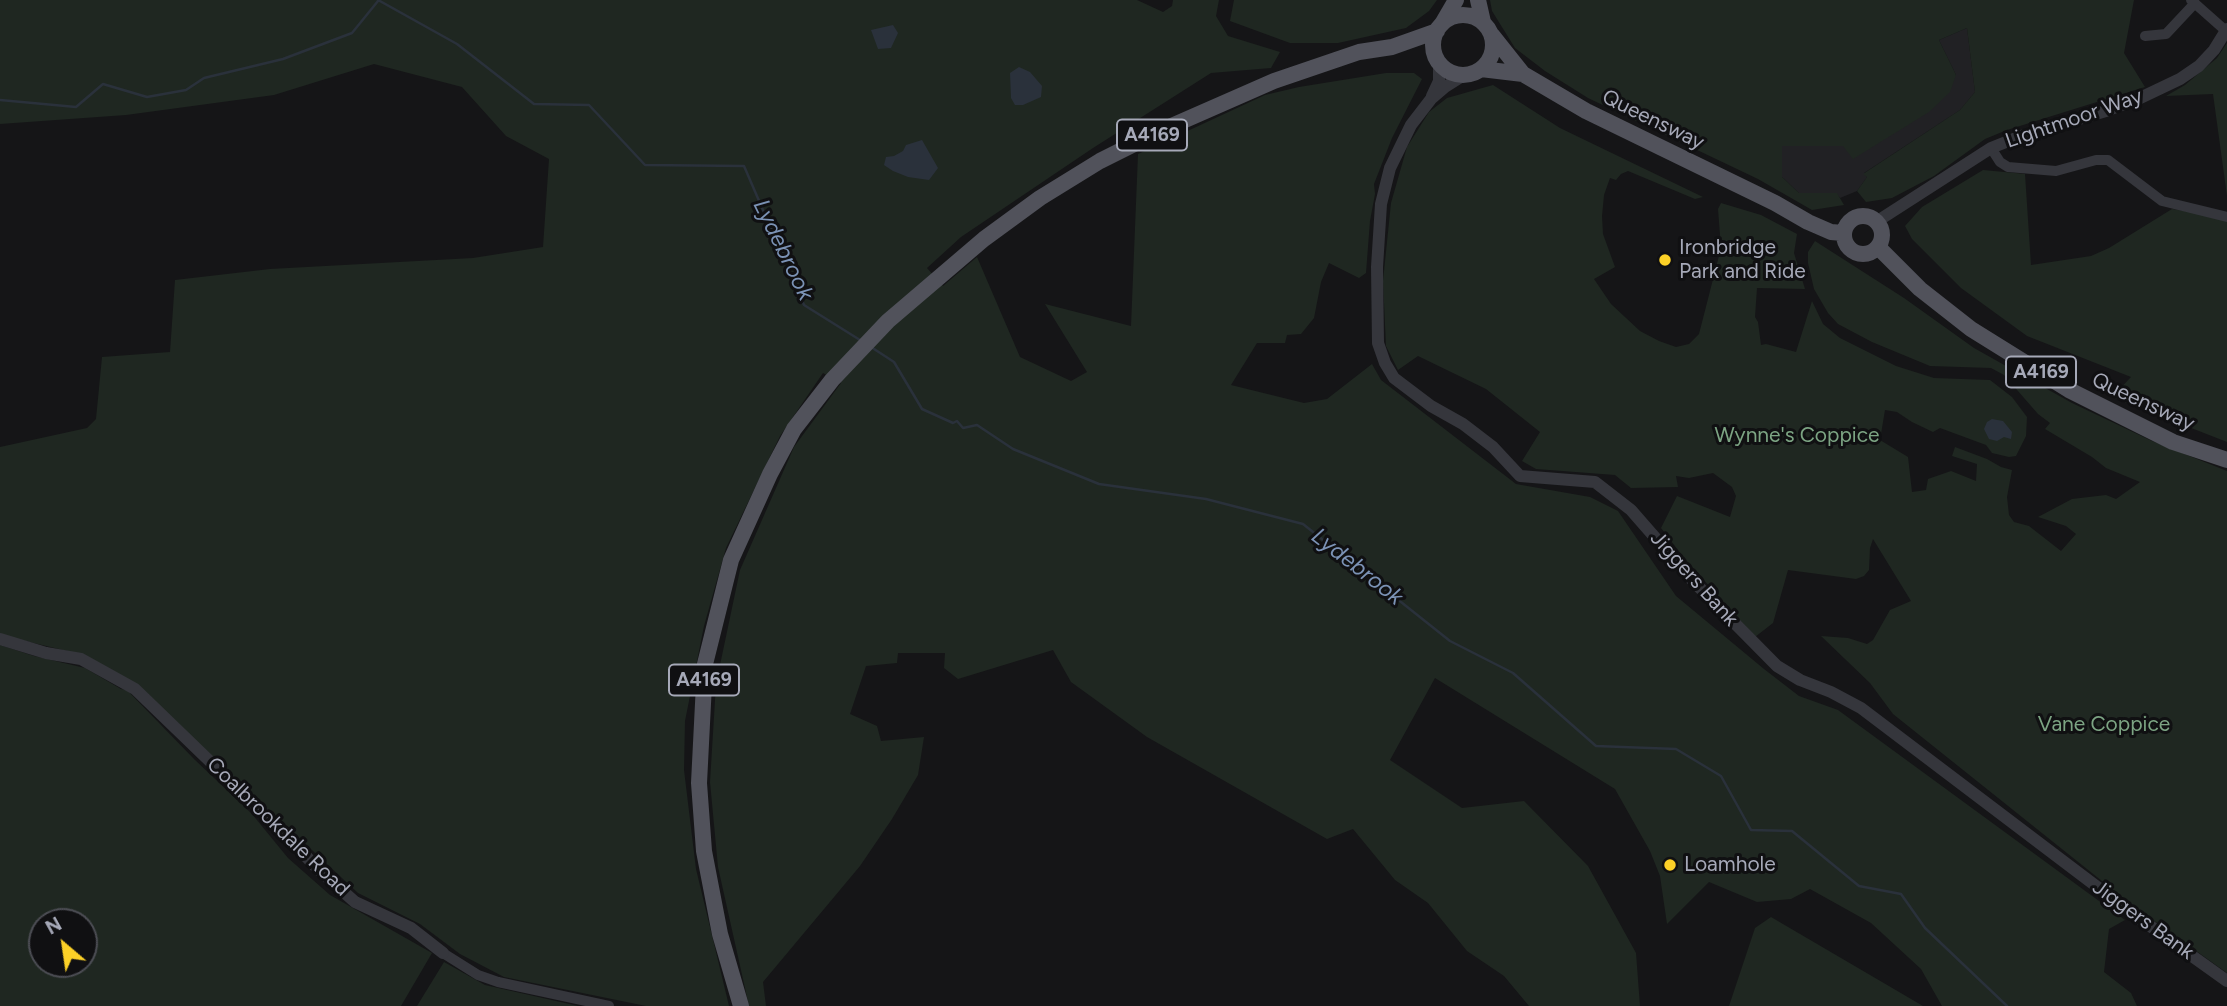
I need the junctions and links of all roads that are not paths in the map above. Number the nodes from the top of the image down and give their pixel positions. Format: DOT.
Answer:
graph roads {
  1 [pos="1456,0"];
  2 [pos="1478,0"];
  3 [pos="2193,2"];
  4 [pos="1440,27"];
  5 [pos="1487,29"];
  6 [pos="2227,30"];
  7 [pos="2145,36"];
  8 [pos="1392,47"];
  9 [pos="1437,59"];
  10 [pos="1481,69"];
  11 [pos="1523,74"];
  12 [pos="1465,75"];
  13 [pos="1431,99"];
  14 [pos="1991,148"];
  15 [pos="2227,217"];
  16 [pos="1876,222"];
  17 [pos="1843,233"];
  18 [pos="1878,247"];
  19 [pos="2227,460"];
  20 [pos="0,639"];
  21 [pos="443,953"];
  22 [pos="2227,981"];
  23 [pos="609,1006"];
  24 [pos="741,1006"];
  1 -- 4 [label="main road"];
  2 -- 5 [label="main road"];
  3 -- 6 [label="street"];
  3 -- 7 [label="street"];
  4 -- 5 [label="main road"];
  4 -- 8 [label="main road, A4169"];
  4 -- 9 [label="main road"];
  5 -- 10 [label="main road"];
  5 -- 11 [label="main road, Queensway"];
  6 -- 14 [label="street, Lightmoor Way"];
  8 -- 9 [label="main road, A4169"];
  8 -- 24 [label="main road, A4169"];
  9 -- 12 [label="main road"];
  9 -- 13 [label="street, Jiggers Bank"];
  10 -- 11 [label="main road, Queensway"];
  10 -- 12 [label="main road"];
  11 -- 17 [label="main road, Queensway"];
  12 -- 13 [label="street, Jiggers Bank"];
  13 -- 22 [label="street, Jiggers Bank"];
  14 -- 15 [label="street"];
  14 -- 16 [label="street, Lightmoor Way"];
  16 -- 17 [label="main road"];
  16 -- 18 [label="main road"];
  17 -- 18 [label="main road"];
  18 -- 19 [label="main road, Queensway / A4169"];
  20 -- 21 [label="street, Coalbrookdale Road"];
  21 -- 23 [label="street, Coalbrookdale Road"];
}
